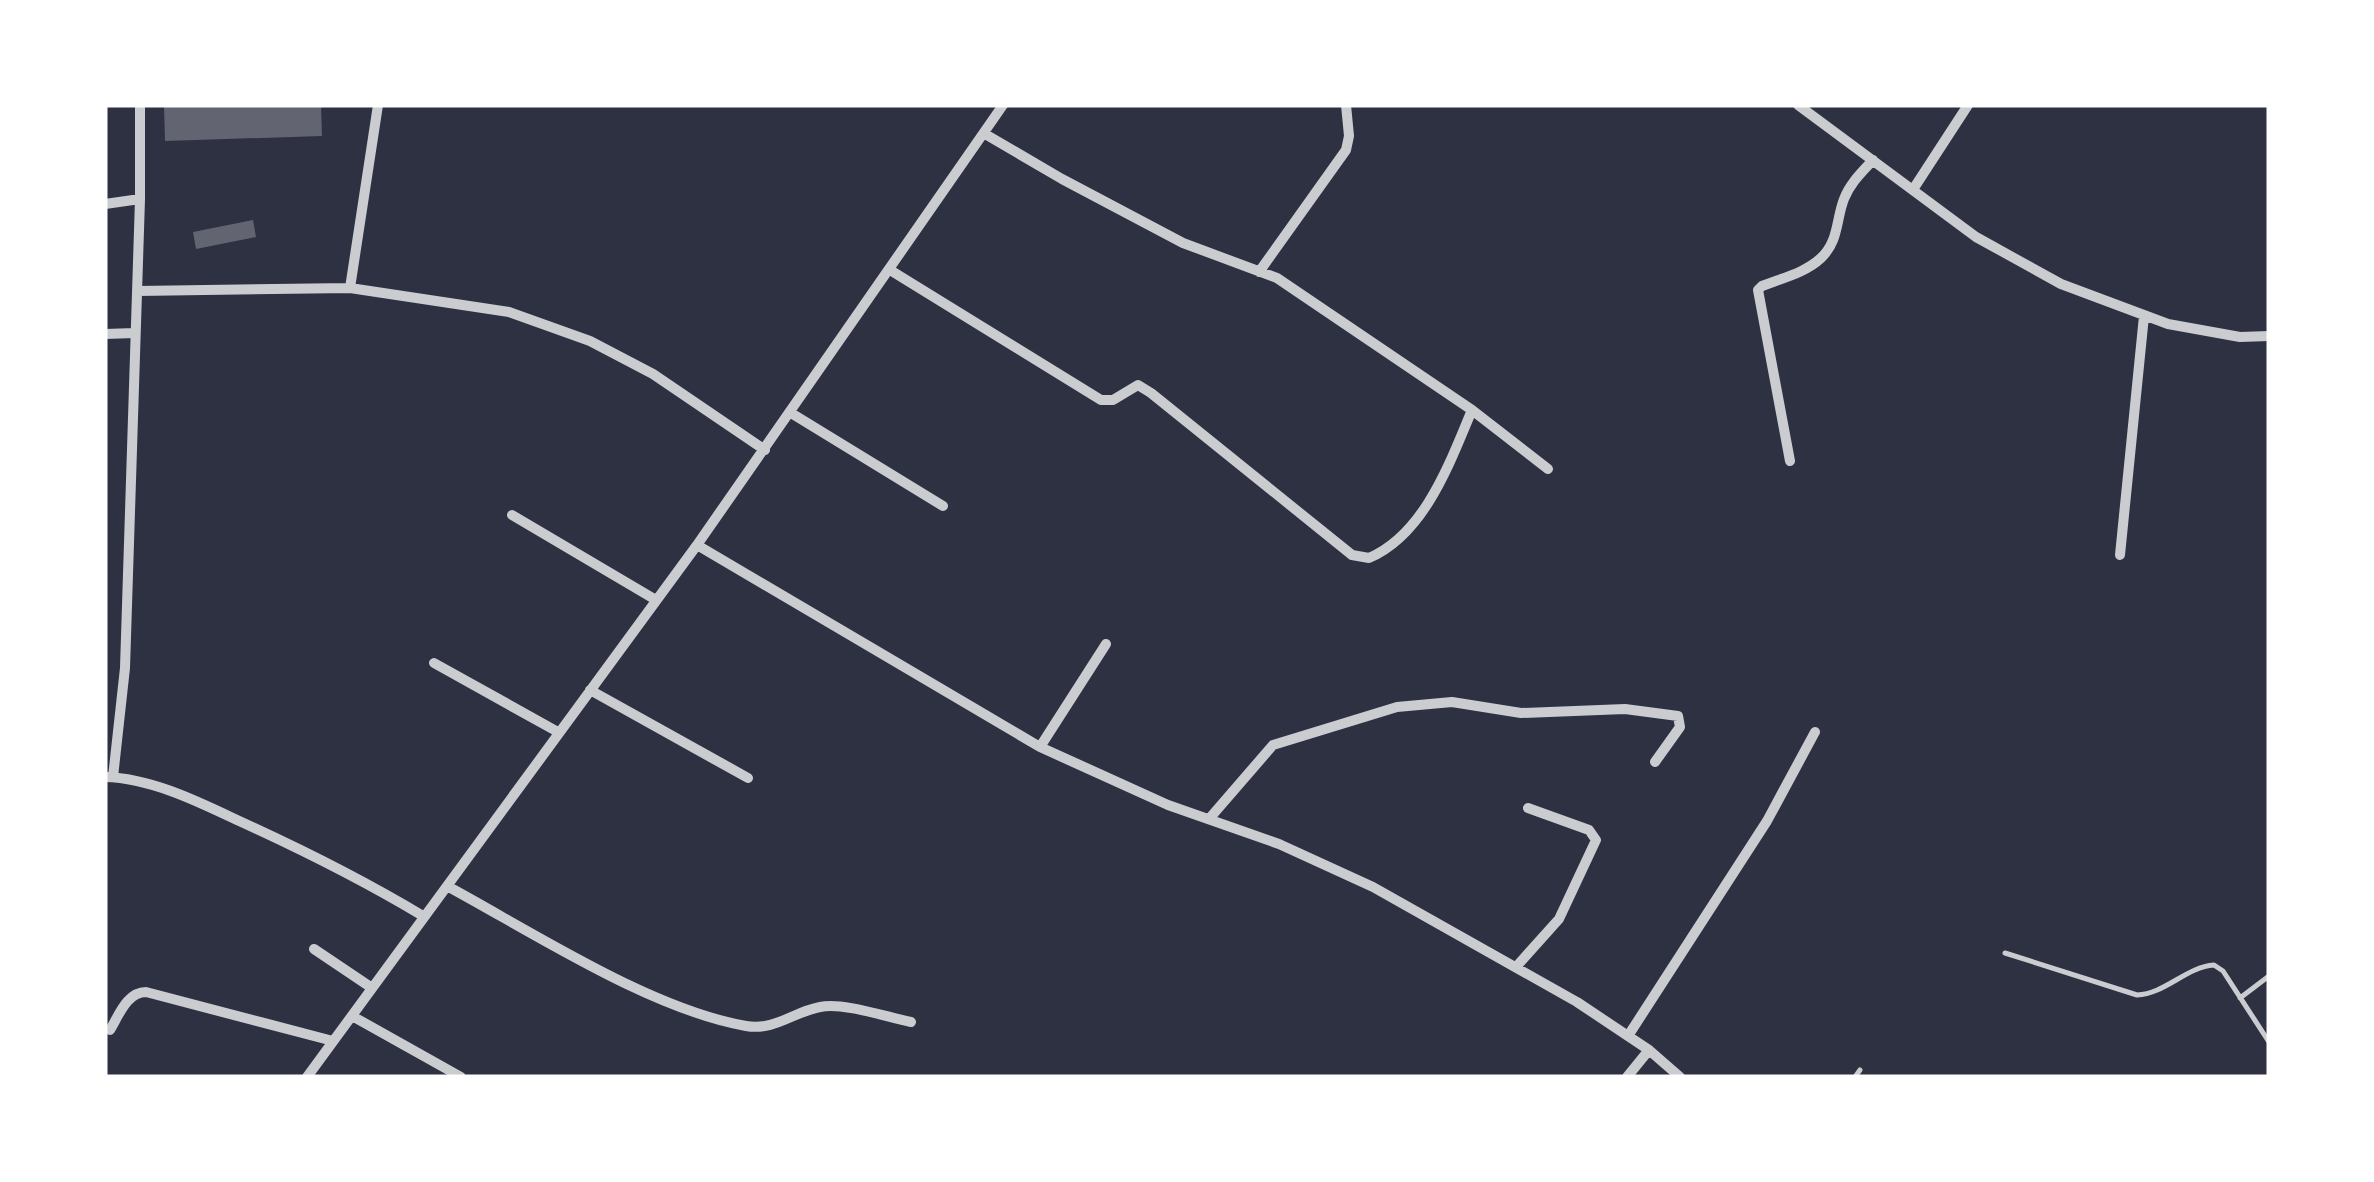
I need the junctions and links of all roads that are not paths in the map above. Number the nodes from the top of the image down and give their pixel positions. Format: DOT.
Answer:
graph roads {
  1 [pos="140,105"];
  2 [pos="378,105"];
  3 [pos="1003,105"];
  4 [pos="1346,105"];
  5 [pos="1798,105"];
  6 [pos="1968,105"];
  7 [pos="985,134"];
  8 [pos="1873,160"];
  9 [pos="1914,188"];
  10 [pos="140,199"];
  11 [pos="105,204"];
  12 [pos="890,270"];
  13 [pos="1260,272"];
  14 [pos="350,288"];
  15 [pos="137,290"];
  16 [pos="2144,316"];
  17 [pos="135,333"];
  18 [pos="105,334"];
  19 [pos="2269,336"];
  20 [pos="1472,410"];
  21 [pos="791,413"];
  22 [pos="765,450"];
  23 [pos="1790,462"];
  24 [pos="1548,469"];
  25 [pos="943,506"];
  26 [pos="512,515"];
  27 [pos="697,544"];
  28 [pos="2120,556"];
  29 [pos="656,600"];
  30 [pos="1106,644"];
  31 [pos="434,664"];
  32 [pos="590,690"];
  33 [pos="105,696"];
  34 [pos="122,696"];
  35 [pos="558,732"];
  36 [pos="1815,732"];
  37 [pos="1040,748"];
  38 [pos="1655,762"];
  39 [pos="109,777"];
  40 [pos="748,778"];
  41 [pos="1528,808"];
  42 [pos="1209,819"];
  43 [pos="447,886"];
  44 [pos="424,916"];
  45 [pos="314,948"];
  46 [pos="2005,954"];
  47 [pos="1516,967"];
  48 [pos="2269,976"];
  49 [pos="372,988"];
  50 [pos="2240,998"];
  51 [pos="352,1016"];
  52 [pos="911,1022"];
  53 [pos="110,1030"];
  54 [pos="1628,1036"];
  55 [pos="334,1041"];
  56 [pos="2269,1042"];
  57 [pos="1650,1050"];
  58 [pos="1860,1070"];
  59 [pos="307,1077"];
  60 [pos="461,1077"];
  61 [pos="1627,1077"];
  62 [pos="1680,1077"];
  63 [pos="1855,1077"];
  1 -- 10 [label="street"];
  2 -- 14 [label="street"];
  3 -- 7 [label="street"];
  4 -- 13 [label="street"];
  5 -- 8 [label="street"];
  6 -- 9 [label="street"];
  7 -- 12 [label="street"];
  7 -- 13 [label="street"];
  8 -- 9 [label="street"];
  8 -- 23 [label="street"];
  9 -- 16 [label="street"];
  10 -- 11 [label="street"];
  10 -- 15 [label="street"];
  12 -- 20 [label="street"];
  12 -- 21 [label="street"];
  13 -- 20 [label="street"];
  14 -- 15 [label="street"];
  14 -- 22 [label="street"];
  15 -- 17 [label="street"];
  16 -- 19 [label="street"];
  16 -- 28 [label="street"];
  17 -- 18 [label="street"];
  17 -- 34 [label="street"];
  20 -- 24 [label="street"];
  21 -- 22 [label="street"];
  21 -- 25 [label="street"];
  22 -- 27 [label="street"];
  26 -- 29 [label="street"];
  27 -- 29 [label="street"];
  27 -- 37 [label="street"];
  29 -- 32 [label="street"];
  30 -- 37 [label="street"];
  31 -- 35 [label="street"];
  32 -- 35 [label="street"];
  32 -- 40 [label="street"];
  33 -- 34 [label="street"];
  34 -- 39 [label="street"];
  35 -- 43 [label="street"];
  36 -- 54 [label="street"];
  37 -- 42 [label="street"];
  38 -- 42 [label="street"];
  39 -- 44 [label="street"];
  41 -- 47 [label="street"];
  42 -- 47 [label="street"];
  43 -- 44 [label="street"];
  43 -- 52 [label="street"];
  44 -- 49 [label="street"];
  45 -- 49 [label="street"];
  46 -- 50 [label="lane"];
  47 -- 54 [label="street"];
  48 -- 50 [label="lane"];
  49 -- 51 [label="street"];
  50 -- 56 [label="lane"];
  51 -- 55 [label="street"];
  51 -- 60 [label="street"];
  53 -- 55 [label="street"];
  54 -- 57 [label="street"];
  55 -- 59 [label="street"];
  57 -- 61 [label="street"];
  57 -- 62 [label="street"];
  58 -- 63 [label="lane"];
}
